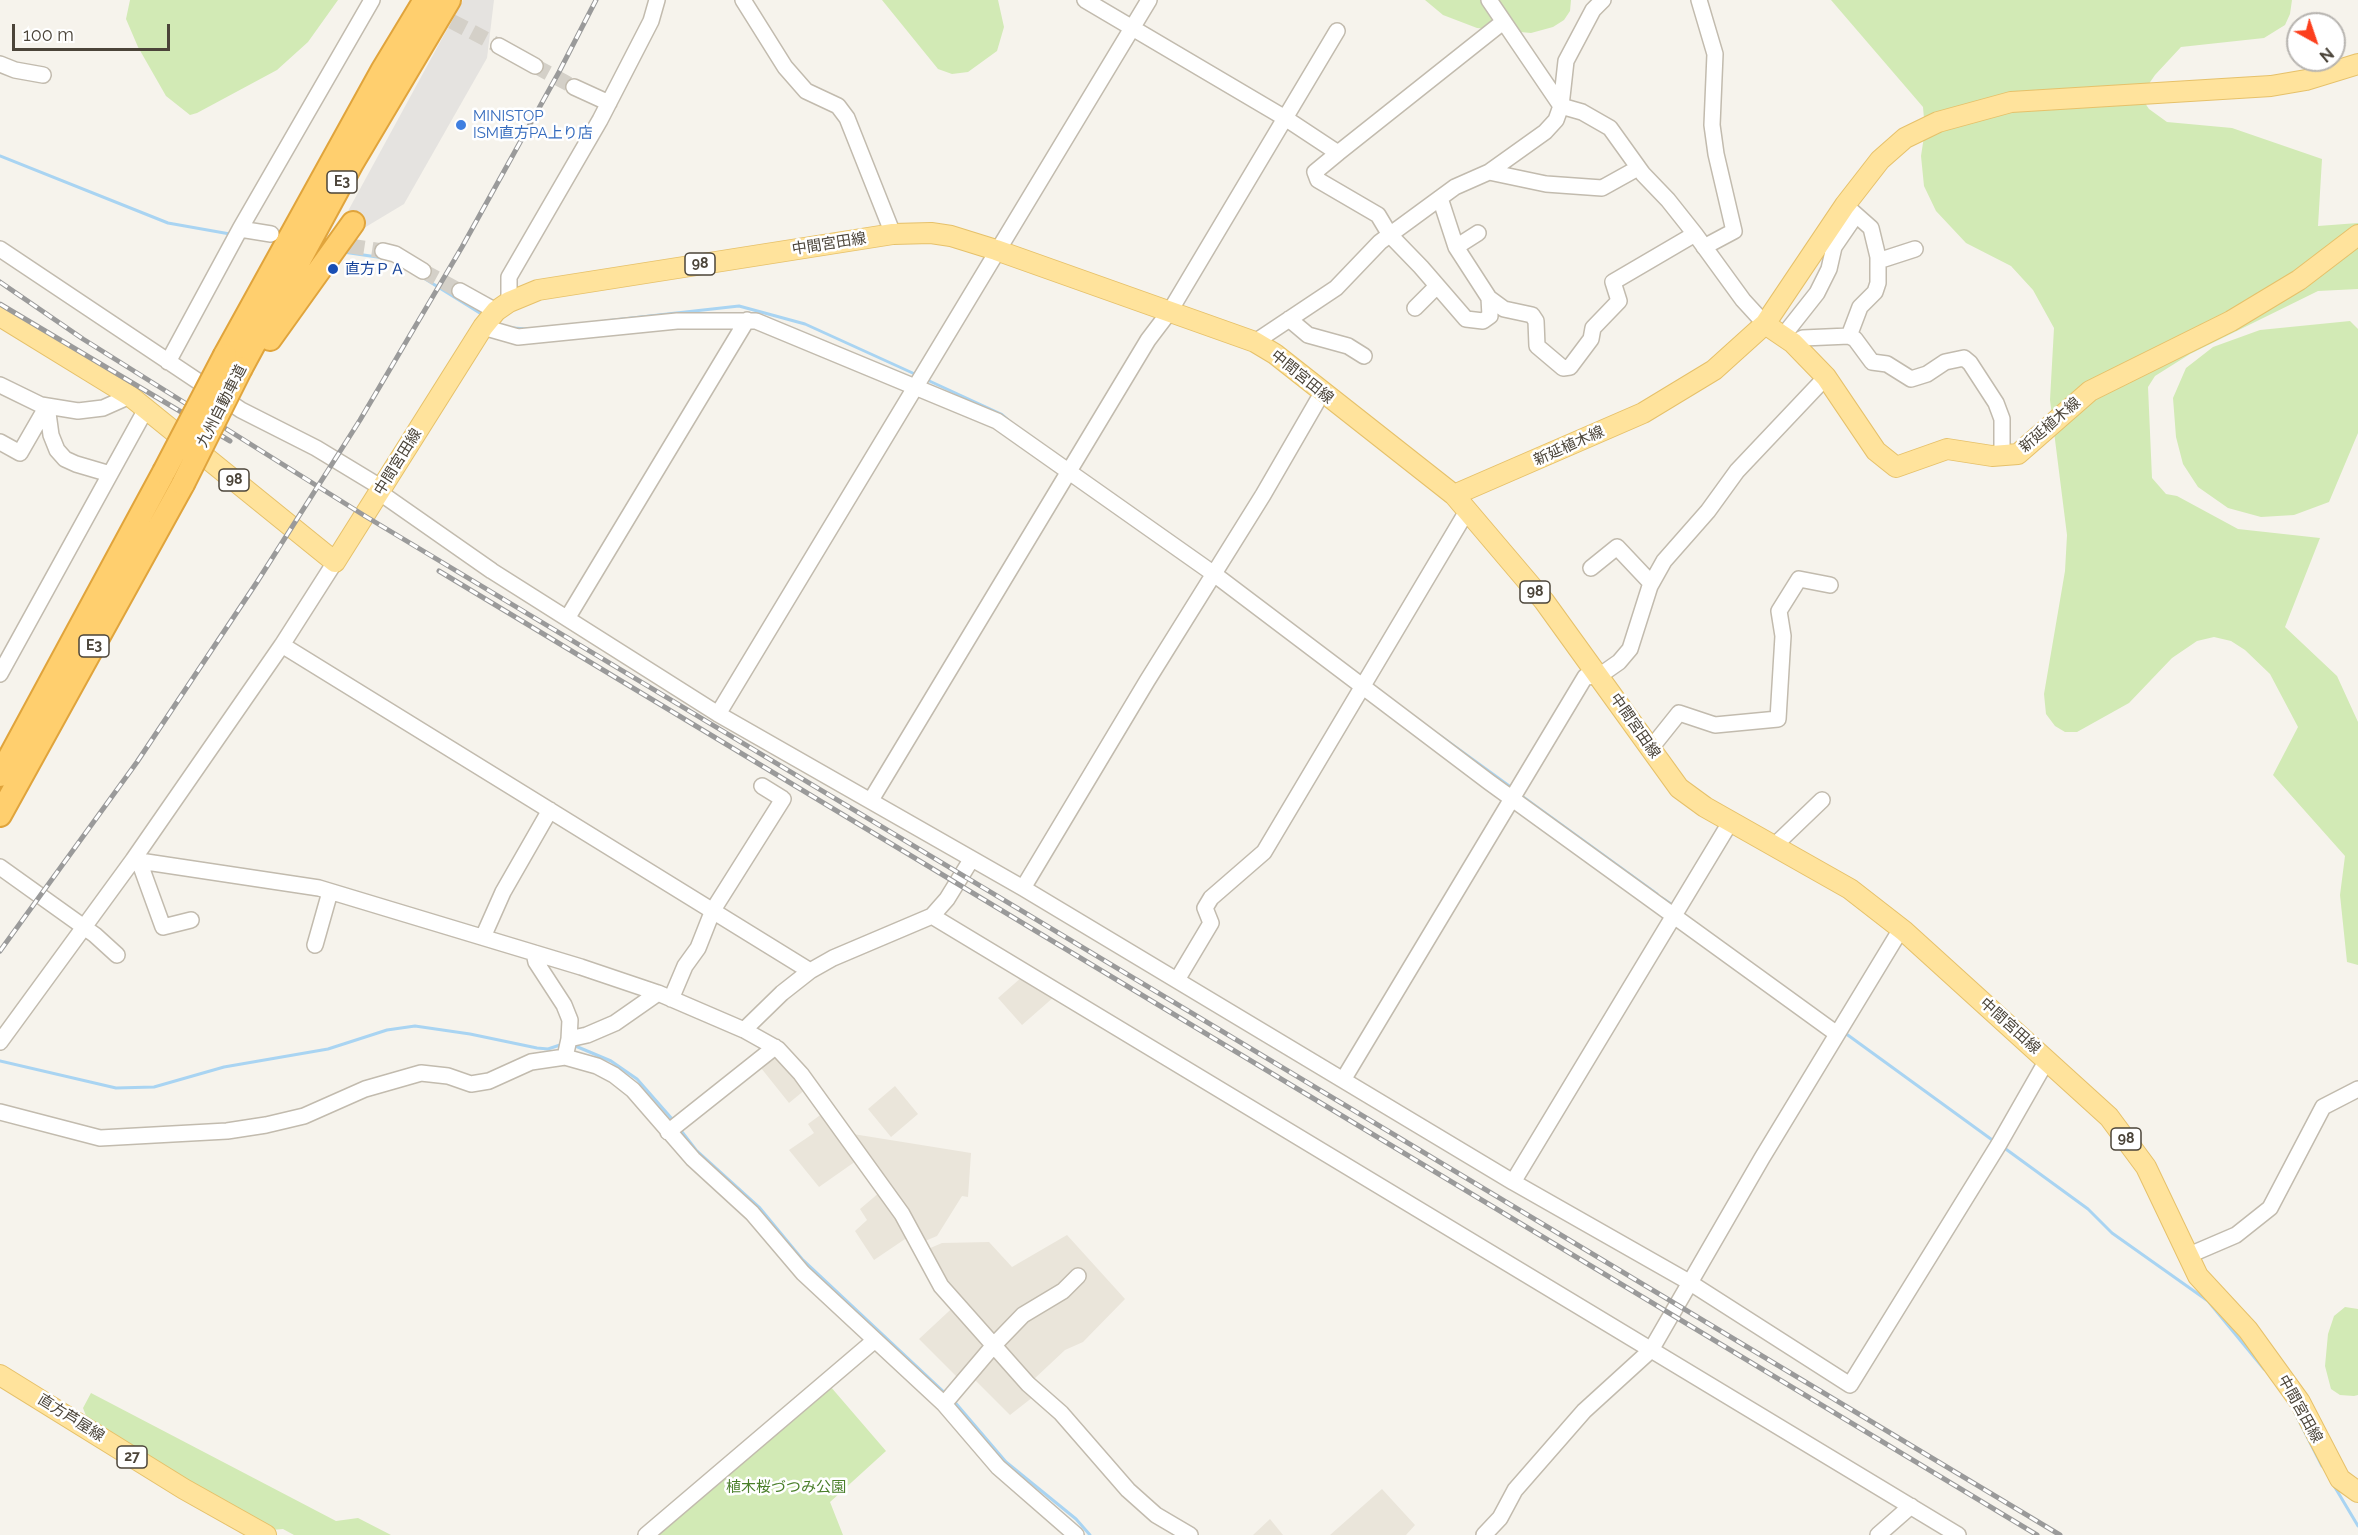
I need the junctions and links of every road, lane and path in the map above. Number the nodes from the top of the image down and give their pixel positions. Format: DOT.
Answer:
graph roads {
  1 [pos="372,0"];
  2 [pos="425,0"];
  3 [pos="449,0"];
  4 [pos="657,0"];
  5 [pos="742,0"];
  6 [pos="1085,0"];
  7 [pos="1149,0"];
  8 [pos="1489,0"];
  9 [pos="1603,0"];
  10 [pos="1699,0"];
  11 [pos="1503,22"];
  12 [pos="1132,28"];
  13 [pos="1337,31"];
  14 [pos="499,46"];
  15 [pos="2358,63"];
  16 [pos="0,64"];
  17 [pos="535,66"];
  18 [pos="43,75"];
  19 [pos="574,87"];
  20 [pos="609,103"];
  21 [pos="1561,106"];
  22 [pos="1285,118"];
  23 [pos="1338,153"];
  24 [pos="1638,168"];
  25 [pos="1489,172"];
  26 [pos="1440,198"];
  27 [pos="1850,210"];
  28 [pos="353,223"];
  29 [pos="240,229"];
  30 [pos="1478,233"];
  31 [pos="271,234"];
  32 [pos="893,234"];
  33 [pos="1695,234"];
  34 [pos="1390,235"];
  35 [pos="2358,235"];
  36 [pos="1456,247"];
  37 [pos="1704,247"];
  38 [pos="0,249"];
  39 [pos="1915,249"];
  40 [pos="996,250"];
  41 [pos="383,251"];
  42 [pos="1878,261"];
  43 [pos="423,271"];
  44 [pos="1437,286"];
  45 [pos="460,291"];
  46 [pos="1489,298"];
  47 [pos="503,306"];
  48 [pos="1415,308"];
  49 [pos="1170,311"];
  50 [pos="0,316"];
  51 [pos="1289,319"];
  52 [pos="747,320"];
  53 [pos="1765,324"];
  54 [pos="483,327"];
  55 [pos="1848,336"];
  56 [pos="1788,340"];
  57 [pos="1256,342"];
  58 [pos="1364,356"];
  59 [pos="168,362"];
  60 [pos="238,365"];
  61 [pos="1826,377"];
  62 [pos="0,385"];
  63 [pos="916,386"];
  64 [pos="1322,393"];
  65 [pos="130,396"];
  66 [pos="47,406"];
  67 [pos="146,409"];
  68 [pos="0,442"];
  69 [pos="2002,456"];
  70 [pos="1070,471"];
  71 [pos="110,474"];
  72 [pos="381,490"];
  73 [pos="1454,495"];
  74 [pos="1467,511"];
  75 [pos="335,562"];
  76 [pos="1591,568"];
  77 [pos="1214,574"];
  78 [pos="1651,583"];
  79 [pos="1830,585"];
  80 [pos="568,617"];
  81 [pos="282,645"];
  82 [pos="0,674"];
  83 [pos="1599,676"];
  84 [pos="1361,685"];
  85 [pos="718,714"];
  86 [pos="1651,748"];
  87 [pos="0,775"];
  88 [pos="762,786"];
  89 [pos="1513,798"];
  90 [pos="871,800"];
  91 [pos="1822,800"];
  92 [pos="550,810"];
  93 [pos="2,812"];
  94 [pos="1731,821"];
  95 [pos="1774,846"];
  96 [pos="136,860"];
  97 [pos="971,860"];
  98 [pos="0,867"];
  99 [pos="1023,888"];
  100 [pos="330,892"];
  101 [pos="712,910"];
  102 [pos="932,916"];
  103 [pos="1674,916"];
  104 [pos="191,920"];
  105 [pos="84,927"];
  106 [pos="1901,929"];
  107 [pos="483,938"];
  108 [pos="315,945"];
  109 [pos="534,953"];
  110 [pos="117,955"];
  111 [pos="810,971"];
  112 [pos="1177,980"];
  113 [pos="664,996"];
  114 [pos="744,1030"];
  115 [pos="1837,1034"];
  116 [pos="569,1039"];
  117 [pos="0,1042"];
  118 [pos="775,1047"];
  119 [pos="566,1057"];
  120 [pos="2047,1060"];
  121 [pos="1343,1080"];
  122 [pos="2358,1089"];
  123 [pos="0,1112"];
  124 [pos="668,1132"];
  125 [pos="1513,1182"];
  126 [pos="2187,1256"];
  127 [pos="1078,1276"];
  128 [pos="1689,1282"];
  129 [pos="874,1340"];
  130 [pos="994,1345"];
  131 [pos="1651,1350"];
  132 [pos="0,1375"];
  133 [pos="944,1404"];
  134 [pos="2358,1492"];
  135 [pos="1911,1506"];
  136 [pos="266,1535"];
  137 [pos="646,1535"];
  138 [pos="1076,1535"];
  139 [pos="1190,1535"];
  140 [pos="1484,1535"];
  141 [pos="1878,1535"];
  142 [pos="1958,1535"];
  1 -- 29 [label="street"];
  2 -- 60 [label="highway, 九州自動車道 / E3"];
  3 -- 60 [label="highway, 九州自動車道 / E3"];
  4 -- 20 [label="street"];
  5 -- 32 [label="street"];
  6 -- 12 [label="street"];
  7 -- 12 [label="street"];
  8 -- 11 [label="street"];
  9 -- 21 [label="street"];
  10 -- 37 [label="street"];
  11 -- 21 [label="street"];
  11 -- 23 [label="street"];
  12 -- 22 [label="street"];
  12 -- 40 [label="street"];
  13 -- 22 [label="street"];
  14 -- 17 [label="street"];
  15 -- 27 [label="main road, 新延植木線"];
  16 -- 18 [label="street"];
  19 -- 20 [label="street"];
  20 -- 47 [label="street"];
  21 -- 24 [label="street"];
  21 -- 25 [label="street"];
  22 -- 23 [label="street"];
  22 -- 49 [label="street"];
  23 -- 34 [label="street"];
  24 -- 25 [label="street"];
  24 -- 33 [label="street"];
  25 -- 26 [label="street"];
  26 -- 34 [label="street"];
  26 -- 36 [label="street"];
  27 -- 42 [label="street"];
  27 -- 53 [label="main road, 新延植木線"];
  27 -- 56 [label="street"];
  28 -- 60 [label="highway"];
  29 -- 31 [label="street"];
  29 -- 59 [label="street"];
  30 -- 36 [label="street"];
  32 -- 40 [label="main road, 中間宮田線 / 98"];
  32 -- 47 [label="main road, 中間宮田線 / 98"];
  33 -- 37 [label="street"];
  33 -- 46 [label="street"];
  34 -- 44 [label="street"];
  34 -- 51 [label="street"];
  35 -- 69 [label="main road, 新延植木線"];
  36 -- 46 [label="street"];
  37 -- 53 [label="street"];
  38 -- 59 [label="street"];
  39 -- 42 [label="street"];
  40 -- 49 [label="main road, 中間宮田線 / 98"];
  40 -- 63 [label="street"];
  41 -- 43 [label="street"];
  42 -- 55 [label="street"];
  44 -- 46 [label="street"];
  44 -- 48 [label="street"];
  45 -- 47 [label="street"];
  47 -- 54 [label="main road, 中間宮田線 / 98"];
  49 -- 57 [label="main road, 中間宮田線 / 98"];
  49 -- 70 [label="street"];
  50 -- 65 [label="main road, 98"];
  51 -- 57 [label="street"];
  51 -- 58 [label="street"];
  52 -- 54 [label="street"];
  52 -- 63 [label="street"];
  52 -- 80 [label="street"];
  53 -- 56 [label="main road, 新延植木線"];
  53 -- 73 [label="main road, 新延植木線"];
  54 -- 72 [label="main road, 中間宮田線 / 98"];
  55 -- 56 [label="street"];
  55 -- 69 [label="street"];
  56 -- 61 [label="main road, 新延植木線"];
  57 -- 64 [label="main road, 中間宮田線 / 98"];
  59 -- 72 [label="street"];
  60 -- 87 [label="highway, 九州自動車道 / E3, bridge"];
  60 -- 93 [label="highway, 九州自動車道 / E3, bridge"];
  61 -- 69 [label="main road, 新延植木線"];
  61 -- 78 [label="street"];
  62 -- 66 [label="street"];
  63 -- 70 [label="street"];
  63 -- 85 [label="street"];
  64 -- 73 [label="main road, 中間宮田線 / 98"];
  64 -- 77 [label="street"];
  65 -- 66 [label="street"];
  65 -- 67 [label="main road, 98"];
  66 -- 68 [label="street"];
  66 -- 71 [label="street"];
  67 -- 71 [label="street"];
  67 -- 75 [label="main road, 98"];
  70 -- 77 [label="street"];
  70 -- 90 [label="street"];
  71 -- 82 [label="street"];
  72 -- 75 [label="main road, 中間宮田線 / 98"];
  72 -- 80 [label="street"];
  73 -- 74 [label="main road, 中間宮田線 / 98"];
  74 -- 83 [label="main road, 中間宮田線 / 98"];
  74 -- 84 [label="street"];
  75 -- 81 [label="street"];
  76 -- 78 [label="street"];
  77 -- 84 [label="street"];
  77 -- 99 [label="street"];
  78 -- 83 [label="street"];
  79 -- 86 [label="street"];
  80 -- 85 [label="street"];
  81 -- 92 [label="street"];
  81 -- 96 [label="street"];
  83 -- 86 [label="main road, 中間宮田線 / 98"];
  83 -- 89 [label="street"];
  84 -- 89 [label="street"];
  84 -- 112 [label="street"];
  85 -- 90 [label="street"];
  86 -- 94 [label="main road, 中間宮田線 / 98"];
  88 -- 101 [label="street"];
  89 -- 103 [label="street"];
  89 -- 121 [label="street"];
  90 -- 97 [label="street"];
  91 -- 95 [label="street"];
  92 -- 101 [label="street"];
  92 -- 107 [label="street"];
  94 -- 95 [label="main road, 中間宮田線 / 98"];
  94 -- 103 [label="street"];
  95 -- 106 [label="main road, 中間宮田線 / 98"];
  96 -- 100 [label="street"];
  96 -- 104 [label="street"];
  96 -- 105 [label="street"];
  97 -- 99 [label="street"];
  97 -- 102 [label="street"];
  98 -- 105 [label="street"];
  99 -- 112 [label="street"];
  100 -- 107 [label="street"];
  100 -- 108 [label="street"];
  101 -- 111 [label="street"];
  101 -- 113 [label="street"];
  102 -- 111 [label="street"];
  102 -- 131 [label="street"];
  103 -- 115 [label="street"];
  103 -- 125 [label="street"];
  105 -- 110 [label="street"];
  105 -- 117 [label="street"];
  106 -- 115 [label="street"];
  106 -- 120 [label="main road, 中間宮田線 / 98"];
  107 -- 109 [label="street"];
  109 -- 113 [label="street"];
  109 -- 116 [label="street"];
  111 -- 114 [label="street"];
  112 -- 121 [label="street"];
  113 -- 114 [label="street"];
  113 -- 116 [label="street"];
  114 -- 118 [label="street"];
  115 -- 128 [label="street"];
  116 -- 119 [label="street"];
  118 -- 124 [label="street"];
  118 -- 130 [label="street"];
  119 -- 123 [label="street"];
  119 -- 124 [label="street"];
  120 -- 126 [label="main road, 中間宮田線 / 98"];
  120 -- 128 [label="street"];
  121 -- 125 [label="street"];
  122 -- 126 [label="street"];
  124 -- 129 [label="street"];
  125 -- 128 [label="street"];
  126 -- 134 [label="main road, 中間宮田線 / 98"];
  127 -- 130 [label="street"];
  128 -- 131 [label="street"];
  129 -- 133 [label="street"];
  129 -- 137 [label="street"];
  130 -- 133 [label="street"];
  130 -- 139 [label="street"];
  131 -- 135 [label="street"];
  131 -- 140 [label="street"];
  132 -- 136 [label="main road, 直方芦屋線 / 27"];
  133 -- 138 [label="street"];
  135 -- 141 [label="street"];
  135 -- 142 [label="street"];
}
